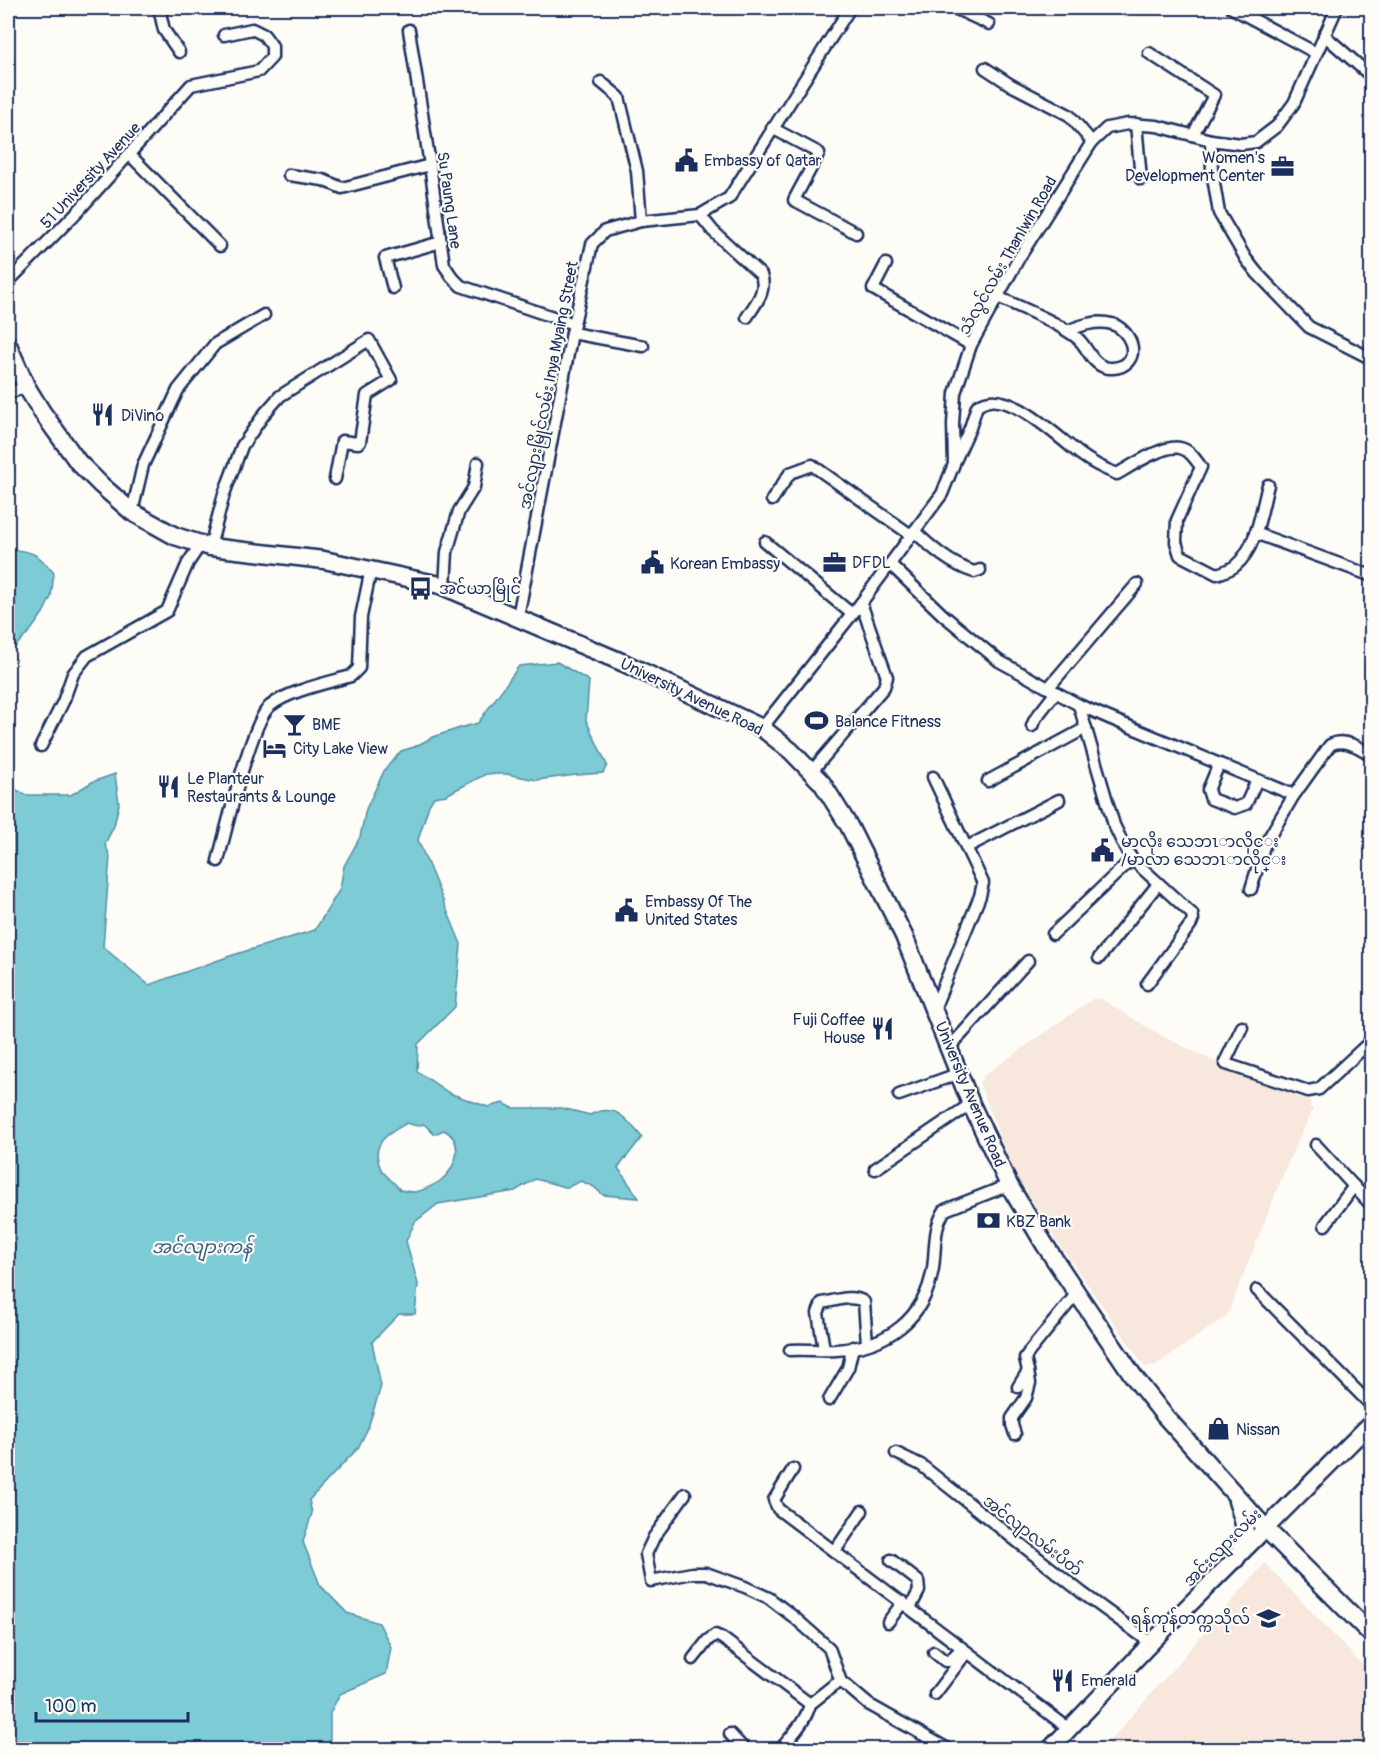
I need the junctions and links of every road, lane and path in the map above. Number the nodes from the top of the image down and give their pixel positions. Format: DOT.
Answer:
graph roads {
  1 [pos="159,8"];
  2 [pos="850,8"];
  3 [pos="954,8"];
  4 [pos="1232,8"];
  5 [pos="1336,8"];
  6 [pos="989,24"];
  7 [pos="409,30"];
  8 [pos="224,35"];
  9 [pos="1324,35"];
  10 [pos="179,52"];
  11 [pos="1149,53"];
  12 [pos="1316,53"];
  13 [pos="985,68"];
  14 [pos="1371,77"];
  15 [pos="601,82"];
  16 [pos="1136,124"];
  17 [pos="772,128"];
  18 [pos="1192,135"];
  19 [pos="1211,140"];
  20 [pos="1092,142"];
  21 [pos="130,155"];
  22 [pos="430,165"];
  23 [pos="289,175"];
  24 [pos="1141,179"];
  25 [pos="700,215"];
  26 [pos="641,221"];
  27 [pos="856,233"];
  28 [pos="441,242"];
  29 [pos="220,246"];
  30 [pos="886,264"];
  31 [pos="8,282"];
  32 [pos="393,288"];
  33 [pos="998,297"];
  34 [pos="264,315"];
  35 [pos="747,317"];
  36 [pos="573,328"];
  37 [pos="1067,330"];
  38 [pos="8,345"];
  39 [pos="971,345"];
  40 [pos="643,346"];
  41 [pos="1371,359"];
  42 [pos="26,386"];
  43 [pos="8,394"];
  44 [pos="478,463"];
  45 [pos="954,464"];
  46 [pos="335,479"];
  47 [pos="1268,485"];
  48 [pos="772,500"];
  49 [pos="132,512"];
  50 [pos="913,533"];
  51 [pos="1255,533"];
  52 [pos="765,542"];
  53 [pos="205,546"];
  54 [pos="890,564"];
  55 [pos="371,569"];
  56 [pos="980,570"];
  57 [pos="1371,576"];
  58 [pos="1137,584"];
  59 [pos="445,587"];
  60 [pos="861,603"];
  61 [pos="852,614"];
  62 [pos="518,617"];
  63 [pos="1052,690"];
  64 [pos="1079,705"];
  65 [pos="1032,726"];
  66 [pos="762,728"];
  67 [pos="1086,728"];
  68 [pos="41,746"];
  69 [pos="1371,756"];
  70 [pos="1220,764"];
  71 [pos="811,772"];
  72 [pos="933,777"];
  73 [pos="1257,780"];
  74 [pos="988,781"];
  75 [pos="1294,795"];
  76 [pos="1059,800"];
  77 [pos="967,847"];
  78 [pos="1132,859"];
  79 [pos="218,861"];
  80 [pos="1158,884"];
  81 [pos="1251,888"];
  82 [pos="1053,934"];
  83 [pos="1099,958"];
  84 [pos="1028,961"];
  85 [pos="1147,984"];
  86 [pos="934,1009"];
  87 [pos="1242,1027"];
  88 [pos="1371,1040"];
  89 [pos="950,1047"];
  90 [pos="960,1073"];
  91 [pos="899,1095"];
  92 [pos="972,1104"];
  93 [pos="1316,1145"];
  94 [pos="875,1169"];
  95 [pos="1009,1185"];
  96 [pos="1354,1186"];
  97 [pos="1371,1206"];
  98 [pos="1325,1225"];
  99 [pos="1257,1290"];
  100 [pos="1077,1293"];
  101 [pos="867,1344"];
  102 [pos="853,1347"];
  103 [pos="824,1349"];
  104 [pos="790,1350"];
  105 [pos="1028,1371"];
  106 [pos="1018,1387"];
  107 [pos="829,1400"];
  108 [pos="1371,1406"];
  109 [pos="1371,1422"];
  110 [pos="1015,1434"];
  111 [pos="896,1453"];
  112 [pos="794,1469"];
  113 [pos="685,1494"];
  114 [pos="1235,1494"];
  115 [pos="862,1511"];
  116 [pos="1266,1529"];
  117 [pos="835,1551"];
  118 [pos="1236,1559"];
  119 [pos="891,1560"];
  120 [pos="906,1605"];
  121 [pos="888,1622"];
  122 [pos="1371,1635"];
  123 [pos="1150,1643"];
  124 [pos="964,1650"];
  125 [pos="934,1652"];
  126 [pos="693,1659"];
  127 [pos="841,1682"];
  128 [pos="935,1694"];
  129 [pos="810,1704"];
  130 [pos="1068,1728"];
  131 [pos="730,1734"];
  132 [pos="745,1749"];
  133 [pos="780,1749"];
  134 [pos="950,1749"];
  135 [pos="1049,1749"];
  1 -- 10 [label="street"];
  2 -- 17 [label="street, အင်လျားမြိုင်လမ်း Inya Myaing Street"];
  3 -- 6 [label="street"];
  4 -- 12 [label="street"];
  5 -- 9 [label="street, သံလွင်လမ်း Thanlwin Road"];
  7 -- 22 [label="street, Su Paung Lane"];
  8 -- 21 [label="street, 51 University Avenue"];
  9 -- 12 [label="street, သံလွင်လမ်း Thanlwin Road"];
  9 -- 14 [label="street"];
  11 -- 18 [label="street"];
  12 -- 19 [label="street, သံလွင်လမ်း Thanlwin Road"];
  13 -- 20 [label="street"];
  15 -- 26 [label="street"];
  16 -- 18 [label="street, သံလွင်လမ်း Thanlwin Road"];
  16 -- 20 [label="street, သံလွင်လမ်း Thanlwin Road"];
  16 -- 24 [label="street"];
  17 -- 25 [label="street, အင်လျားမြိုင်လမ်း Inya Myaing Street"];
  17 -- 27 [label="street"];
  18 -- 19 [label="street, သံလွင်လမ်း Thanlwin Road"];
  19 -- 41 [label="street"];
  20 -- 33 [label="street, သံလွင်လမ်း Thanlwin Road"];
  21 -- 29 [label="street"];
  21 -- 31 [label="street, 51 University Avenue"];
  22 -- 23 [label="street"];
  22 -- 28 [label="street, Su Paung Lane"];
  25 -- 26 [label="street, အင်လျားမြိုင်လမ်း Inya Myaing Street"];
  25 -- 35 [label="street"];
  26 -- 36 [label="street, အင်လျားမြိုင်လမ်း Inya Myaing Street"];
  28 -- 32 [label="street"];
  28 -- 36 [label="street, Su Paung Lane"];
  30 -- 39 [label="street"];
  33 -- 37 [label="street"];
  33 -- 39 [label="street, သံလွင်လမ်း Thanlwin Road"];
  34 -- 49 [label="street"];
  36 -- 40 [label="street, Su Paung Lane"];
  36 -- 62 [label="street, အင်လျားမြိုင်လမ်း Inya Myaing Street"];
  37 -- 37 [label="street"];
  38 -- 42 [label="main road, University Avenue Road"];
  39 -- 45 [label="street, သံလွင်လမ်း Thanlwin Road"];
  42 -- 43 [label="street"];
  42 -- 49 [label="main road, University Avenue Road"];
  44 -- 59 [label="street"];
  45 -- 50 [label="street, သံလွင်လမ်း Thanlwin Road"];
  45 -- 51 [label="street"];
  46 -- 53 [label="street"];
  47 -- 51 [label="street"];
  48 -- 50 [label="street"];
  49 -- 53 [label="main road, University Avenue Road"];
  50 -- 54 [label="street, သံလွင်လမ်း Thanlwin Road"];
  50 -- 56 [label="street"];
  51 -- 57 [label="street"];
  52 -- 61 [label="street"];
  53 -- 55 [label="main road, University Avenue Road"];
  53 -- 68 [label="street"];
  54 -- 60 [label="street, သံလွင်လမ်း Thanlwin Road"];
  54 -- 63 [label="street"];
  55 -- 59 [label="main road, University Avenue Road"];
  55 -- 79 [label="street"];
  58 -- 63 [label="street"];
  59 -- 62 [label="main road, University Avenue Road"];
  60 -- 61 [label="street, သံလွင်လမ်း Thanlwin Road"];
  60 -- 71 [label="street"];
  61 -- 66 [label="street, သံလွင်လမ်း Thanlwin Road"];
  62 -- 66 [label="main road, University Avenue Road"];
  63 -- 64 [label="street"];
  63 -- 65 [label="street"];
  64 -- 67 [label="street"];
  64 -- 70 [label="street"];
  66 -- 71 [label="main road, University Avenue Road"];
  67 -- 74 [label="street"];
  67 -- 78 [label="street"];
  69 -- 75 [label="street"];
  70 -- 73 [label="street"];
  70 -- 73 [label="street"];
  71 -- 86 [label="main road, University Avenue Road"];
  72 -- 77 [label="street"];
  73 -- 75 [label="street"];
  75 -- 81 [label="street"];
  76 -- 77 [label="street"];
  77 -- 86 [label="street"];
  78 -- 80 [label="street"];
  78 -- 82 [label="street"];
  80 -- 83 [label="street"];
  80 -- 85 [label="street"];
  84 -- 89 [label="street"];
  86 -- 89 [label="main road, University Avenue Road"];
  87 -- 88 [label="street"];
  89 -- 90 [label="main road, University Avenue Road"];
  90 -- 91 [label="street"];
  90 -- 92 [label="main road, University Avenue Road"];
  92 -- 94 [label="street"];
  92 -- 95 [label="main road, University Avenue Road"];
  93 -- 96 [label="street"];
  95 -- 100 [label="main road, University Avenue Road"];
  95 -- 101 [label="street"];
  96 -- 97 [label="street"];
  96 -- 98 [label="street"];
  99 -- 108 [label="street"];
  100 -- 105 [label="street"];
  100 -- 114 [label="main road, University Avenue Road"];
  101 -- 102 [label="street"];
  101 -- 103 [label="street"];
  102 -- 103 [label="street"];
  102 -- 107 [label="street"];
  103 -- 104 [label="street"];
  105 -- 106 [label="street"];
  105 -- 110 [label="street"];
  109 -- 116 [label="main road, အင်းလျားလမ်း"];
  111 -- 123 [label="street, အင်လျာလမ်းပိတ်"];
  112 -- 117 [label="street"];
  113 -- 127 [label="street"];
  114 -- 116 [label="main road, University Avenue Road"];
  114 -- 118 [label="main road"];
  115 -- 117 [label="street"];
  116 -- 118 [label="main road, အင်းလျားလမ်း"];
  116 -- 122 [label="main road, University Avenue Road"];
  117 -- 120 [label="street"];
  118 -- 123 [label="main road, အင်းလျားလမ်း"];
  119 -- 120 [label="street"];
  120 -- 121 [label="street"];
  120 -- 124 [label="street"];
  123 -- 130 [label="main road, အင်းလျားလမ်း"];
  124 -- 125 [label="street"];
  124 -- 128 [label="street"];
  124 -- 130 [label="street"];
  126 -- 129 [label="street"];
  127 -- 129 [label="street"];
  127 -- 134 [label="street"];
  129 -- 133 [label="street"];
  130 -- 135 [label="main road, အင်းလျားလမ်း"];
  131 -- 132 [label="street"];
}
